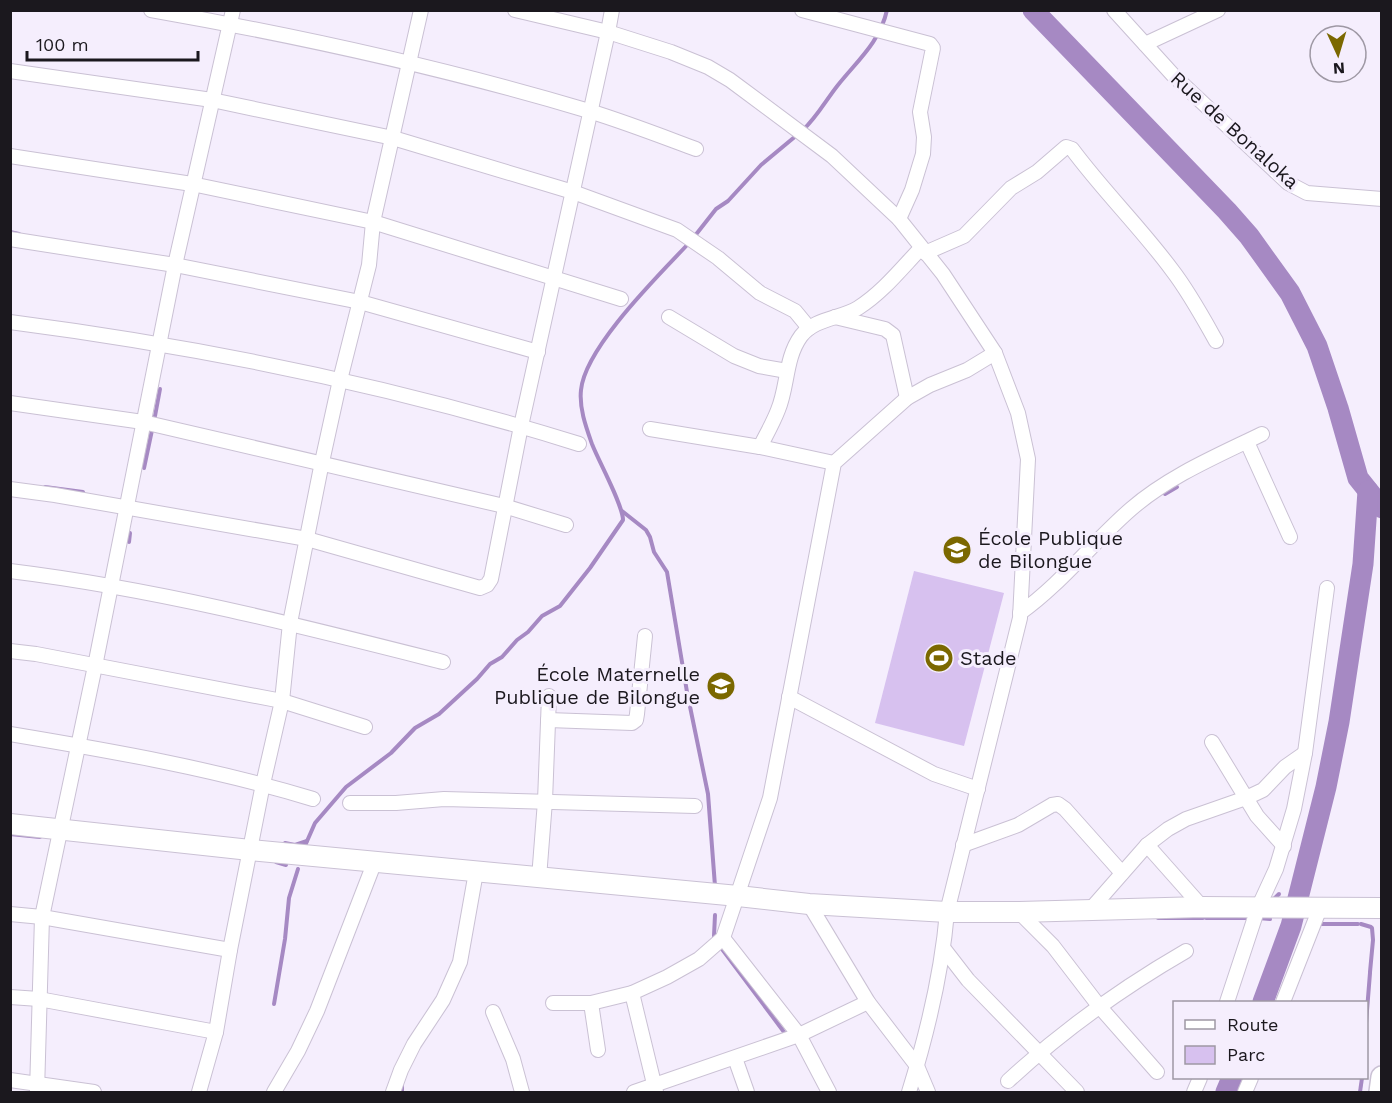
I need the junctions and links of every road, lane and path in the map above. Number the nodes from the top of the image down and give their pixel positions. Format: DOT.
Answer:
graph roads {
  1 [pos="151,10"];
  2 [pos="421,10"];
  3 [pos="515,10"];
  4 [pos="612,10"];
  5 [pos="802,10"];
  6 [pos="1114,10"];
  7 [pos="1218,10"];
  8 [pos="231,17"];
  9 [pos="609,32"];
  10 [pos="1145,44"];
  11 [pos="410,63"];
  12 [pos="10,71"];
  13 [pos="212,100"];
  14 [pos="590,112"];
  15 [pos="393,138"];
  16 [pos="696,149"];
  17 [pos="10,156"];
  18 [pos="192,184"];
  19 [pos="573,192"];
  20 [pos="1382,199"];
  21 [pos="899,219"];
  22 [pos="373,222"];
  23 [pos="10,239"];
  24 [pos="923,251"];
  25 [pos="175,265"];
  26 [pos="554,277"];
  27 [pos="621,299"];
  28 [pos="360,302"];
  29 [pos="669,317"];
  30 [pos="834,317"];
  31 [pos="10,322"];
  32 [pos="809,328"];
  33 [pos="1216,341"];
  34 [pos="159,345"];
  35 [pos="538,352"];
  36 [pos="995,353"];
  37 [pos="787,371"];
  38 [pos="340,380"];
  39 [pos="907,398"];
  40 [pos="10,404"];
  41 [pos="143,422"];
  42 [pos="521,426"];
  43 [pos="650,429"];
  44 [pos="1262,434"];
  45 [pos="1247,442"];
  46 [pos="579,444"];
  47 [pos="760,447"];
  48 [pos="322,462"];
  49 [pos="834,463"];
  50 [pos="10,489"];
  51 [pos="504,506"];
  52 [pos="126,508"];
  53 [pos="566,525"];
  54 [pos="1290,537"];
  55 [pos="307,538"];
  56 [pos="10,571"];
  57 [pos="110,587"];
  58 [pos="1328,588"];
  59 [pos="1020,613"];
  60 [pos="290,623"];
  61 [pos="645,636"];
  62 [pos="10,651"];
  63 [pos="443,662"];
  64 [pos="95,666"];
  65 [pos="549,696"];
  66 [pos="789,697"];
  67 [pos="282,701"];
  68 [pos="548,720"];
  69 [pos="365,727"];
  70 [pos="10,734"];
  71 [pos="1212,742"];
  72 [pos="77,745"];
  73 [pos="1305,753"];
  74 [pos="263,784"];
  75 [pos="978,789"];
  76 [pos="1246,798"];
  77 [pos="313,799"];
  78 [pos="545,801"];
  79 [pos="350,803"];
  80 [pos="695,806"];
  81 [pos="10,824"];
  82 [pos="61,830"];
  83 [pos="963,845"];
  84 [pos="1147,845"];
  85 [pos="1284,846"];
  86 [pos="250,850"];
  87 [pos="375,861"];
  88 [pos="476,872"];
  89 [pos="1122,873"];
  90 [pos="539,878"];
  91 [pos="738,896"];
  92 [pos="809,904"];
  93 [pos="1202,907"];
  94 [pos="1265,908"];
  95 [pos="1314,908"];
  96 [pos="1382,908"];
  97 [pos="1090,910"];
  98 [pos="947,912"];
  99 [pos="1019,912"];
  100 [pos="10,914"];
  101 [pos="42,917"];
  102 [pos="723,938"];
  103 [pos="230,950"];
  104 [pos="944,950"];
  105 [pos="1186,951"];
  106 [pos="632,993"];
  107 [pos="10,998"];
  108 [pos="39,999"];
  109 [pos="1227,1001"];
  110 [pos="1283,1001"];
  111 [pos="868,1002"];
  112 [pos="553,1003"];
  113 [pos="591,1003"];
  114 [pos="1099,1006"];
  115 [pos="493,1012"];
  116 [pos="216,1032"];
  117 [pos="799,1035"];
  118 [pos="598,1050"];
  119 [pos="1039,1052"];
  120 [pos="735,1058"];
  121 [pos="917,1066"];
  122 [pos="1158,1072"];
  123 [pos="1382,1077"];
  124 [pos="10,1080"];
  125 [pos="1008,1081"];
  126 [pos="37,1088"];
  127 [pos="655,1089"];
  128 [pos="94,1092"];
  129 [pos="199,1092"];
  130 [pos="274,1092"];
  131 [pos="393,1092"];
  132 [pos="522,1092"];
  133 [pos="634,1092"];
  134 [pos="747,1092"];
  135 [pos="829,1092"];
  136 [pos="909,1092"];
  137 [pos="928,1092"];
  138 [pos="1077,1092"];
  139 [pos="1380,1092"];
  1 -- 8 [label="street"];
  2 -- 11 [label="street"];
  3 -- 9 [label="street"];
  4 -- 9 [label="street"];
  5 -- 21 [label="street"];
  6 -- 10 [label="street, Rue de Bonaloka"];
  7 -- 10 [label="street"];
  8 -- 11 [label="street"];
  8 -- 13 [label="street"];
  9 -- 14 [label="street"];
  9 -- 21 [label="street"];
  10 -- 20 [label="street, Rue de Bonaloka"];
  11 -- 14 [label="street"];
  11 -- 15 [label="street"];
  12 -- 13 [label="street"];
  13 -- 15 [label="street"];
  13 -- 18 [label="street"];
  14 -- 16 [label="street"];
  14 -- 19 [label="street"];
  15 -- 19 [label="street"];
  15 -- 22 [label="street"];
  17 -- 18 [label="street"];
  18 -- 22 [label="street"];
  18 -- 25 [label="street"];
  19 -- 26 [label="street"];
  19 -- 32 [label="street"];
  21 -- 24 [label="street"];
  22 -- 26 [label="street"];
  22 -- 28 [label="street"];
  23 -- 25 [label="street"];
  24 -- 30 [label="street"];
  24 -- 33 [label="street"];
  24 -- 36 [label="street"];
  25 -- 28 [label="street"];
  25 -- 34 [label="street"];
  26 -- 27 [label="street"];
  26 -- 35 [label="street"];
  28 -- 35 [label="street"];
  28 -- 38 [label="street"];
  29 -- 37 [label="street"];
  30 -- 32 [label="street"];
  30 -- 39 [label="street"];
  31 -- 34 [label="street"];
  32 -- 37 [label="street"];
  34 -- 38 [label="street"];
  34 -- 41 [label="street"];
  35 -- 42 [label="street"];
  36 -- 39 [label="street"];
  36 -- 59 [label="street"];
  37 -- 47 [label="street"];
  38 -- 42 [label="street"];
  38 -- 48 [label="street"];
  39 -- 49 [label="street"];
  40 -- 41 [label="street"];
  41 -- 48 [label="street"];
  41 -- 52 [label="street"];
  42 -- 46 [label="street"];
  42 -- 51 [label="street"];
  43 -- 47 [label="street"];
  44 -- 45 [label="street"];
  45 -- 54 [label="street"];
  45 -- 59 [label="street"];
  47 -- 49 [label="street"];
  48 -- 51 [label="street"];
  48 -- 55 [label="street"];
  49 -- 66 [label="street"];
  50 -- 52 [label="street"];
  51 -- 53 [label="street"];
  51 -- 55 [label="street"];
  52 -- 55 [label="street"];
  52 -- 57 [label="street"];
  55 -- 60 [label="street"];
  56 -- 57 [label="street"];
  57 -- 60 [label="street"];
  57 -- 64 [label="street"];
  58 -- 73 [label="street"];
  59 -- 75 [label="street"];
  60 -- 63 [label="street"];
  60 -- 67 [label="street"];
  61 -- 68 [label="street"];
  62 -- 64 [label="street"];
  64 -- 67 [label="street"];
  64 -- 72 [label="street"];
  65 -- 68 [label="street"];
  66 -- 75 [label="street"];
  66 -- 91 [label="street"];
  67 -- 69 [label="street"];
  67 -- 74 [label="street"];
  68 -- 78 [label="street"];
  70 -- 72 [label="street"];
  71 -- 76 [label="street"];
  72 -- 74 [label="street"];
  72 -- 82 [label="street"];
  73 -- 76 [label="street"];
  73 -- 85 [label="street"];
  74 -- 77 [label="street"];
  74 -- 86 [label="street"];
  75 -- 83 [label="street"];
  76 -- 84 [label="street"];
  76 -- 85 [label="street"];
  78 -- 79 [label="street"];
  78 -- 80 [label="street"];
  78 -- 90 [label="street"];
  81 -- 82 [label="main road"];
  82 -- 86 [label="main road"];
  82 -- 101 [label="street"];
  83 -- 89 [label="street"];
  83 -- 98 [label="street"];
  84 -- 89 [label="street"];
  84 -- 93 [label="street"];
  85 -- 94 [label="street"];
  86 -- 87 [label="main road"];
  86 -- 103 [label="street"];
  87 -- 88 [label="main road"];
  87 -- 130 [label="street"];
  88 -- 90 [label="main road"];
  88 -- 131 [label="street"];
  89 -- 97 [label="street"];
  90 -- 91 [label="main road"];
  91 -- 92 [label="main road"];
  91 -- 102 [label="street"];
  92 -- 98 [label="main road"];
  92 -- 111 [label="street"];
  93 -- 94 [label="main road"];
  93 -- 97 [label="main road"];
  94 -- 95 [label="main road"];
  94 -- 109 [label="street"];
  95 -- 96 [label="main road"];
  95 -- 110 [label="street"];
  97 -- 99 [label="main road"];
  98 -- 99 [label="main road"];
  98 -- 104 [label="street"];
  99 -- 114 [label="street"];
  100 -- 101 [label="street"];
  101 -- 103 [label="street"];
  101 -- 108 [label="street"];
  102 -- 106 [label="street"];
  102 -- 117 [label="street"];
  103 -- 116 [label="street"];
  104 -- 119 [label="street"];
  104 -- 121 [label="street"];
  105 -- 114 [label="street"];
  106 -- 113 [label="street"];
  106 -- 127 [label="street"];
  107 -- 108 [label="street"];
  108 -- 116 [label="street"];
  108 -- 126 [label="street"];
  111 -- 117 [label="street"];
  111 -- 121 [label="street"];
  112 -- 113 [label="street"];
  113 -- 118 [label="street"];
  114 -- 119 [label="street"];
  114 -- 122 [label="street"];
  115 -- 132 [label="street"];
  116 -- 129 [label="street"];
  117 -- 120 [label="street"];
  117 -- 135 [label="street"];
  119 -- 125 [label="street"];
  119 -- 138 [label="street"];
  120 -- 127 [label="street"];
  120 -- 134 [label="street"];
  121 -- 136 [label="street"];
  121 -- 137 [label="street"];
  123 -- 139 [label="main road"];
  124 -- 126 [label="street"];
  126 -- 128 [label="street"];
  127 -- 133 [label="street"];
}
